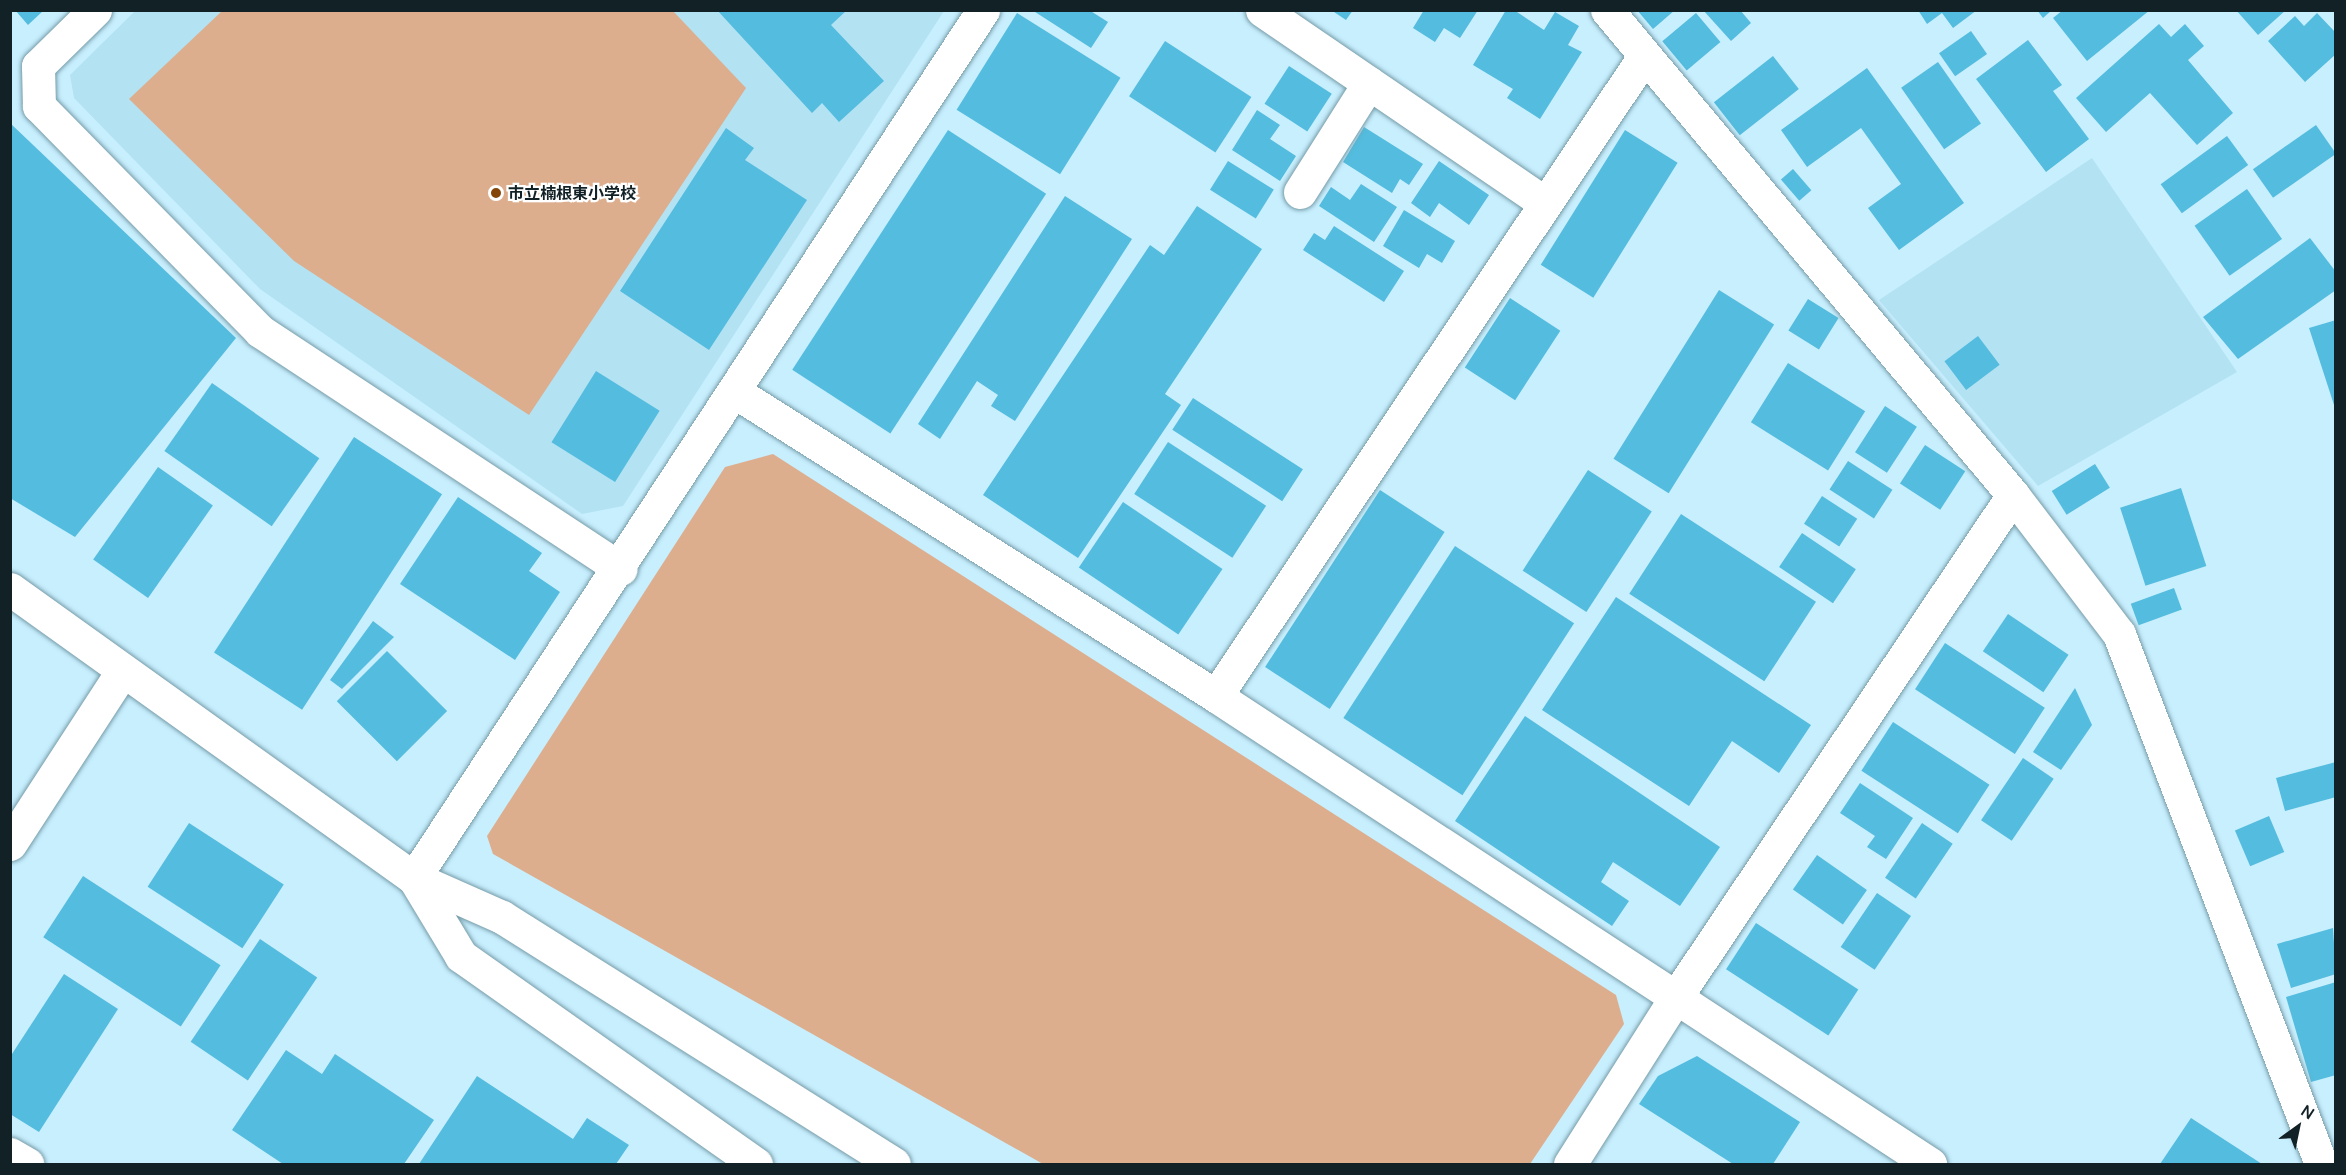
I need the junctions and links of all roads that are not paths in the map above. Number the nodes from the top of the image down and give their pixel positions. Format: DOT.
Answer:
graph roads {
  1 [pos="95,10"];
  2 [pos="983,10"];
  3 [pos="1262,10"];
  4 [pos="1607,10"];
  5 [pos="1643,58"];
  6 [pos="1369,83"];
  7 [pos="1300,192"];
  8 [pos="1545,203"];
  9 [pos="735,393"];
  10 [pos="2013,495"];
  11 [pos="621,569"];
  12 [pos="10,589"];
  13 [pos="123,670"];
  14 [pos="1216,696"];
  15 [pos="10,844"];
  16 [pos="414,878"];
  17 [pos="1674,999"];
  18 [pos="2336,1152"];
  19 [pos="10,1154"];
  20 [pos="27,1164"];
  21 [pos="756,1164"];
  22 [pos="894,1164"];
  23 [pos="1570,1164"];
  24 [pos="1930,1164"];
  25 [pos="2321,1164"];
  26 [pos="2327,1164"];
  1 -- 11 [label="street"];
  2 -- 9 [label="street"];
  3 -- 6 [label="street"];
  4 -- 5 [label="street"];
  5 -- 8 [label="street"];
  5 -- 10 [label="street"];
  6 -- 7 [label="street"];
  6 -- 8 [label="street"];
  8 -- 14 [label="street"];
  9 -- 11 [label="street"];
  9 -- 14 [label="street"];
  10 -- 17 [label="street"];
  10 -- 25 [label="street"];
  11 -- 16 [label="street"];
  12 -- 13 [label="street"];
  13 -- 15 [label="street"];
  13 -- 16 [label="street"];
  14 -- 17 [label="street"];
  16 -- 21 [label="street"];
  16 -- 22 [label="street"];
  17 -- 23 [label="street"];
  17 -- 24 [label="street"];
  18 -- 26 [label="street"];
  19 -- 20 [label="street"];
}
